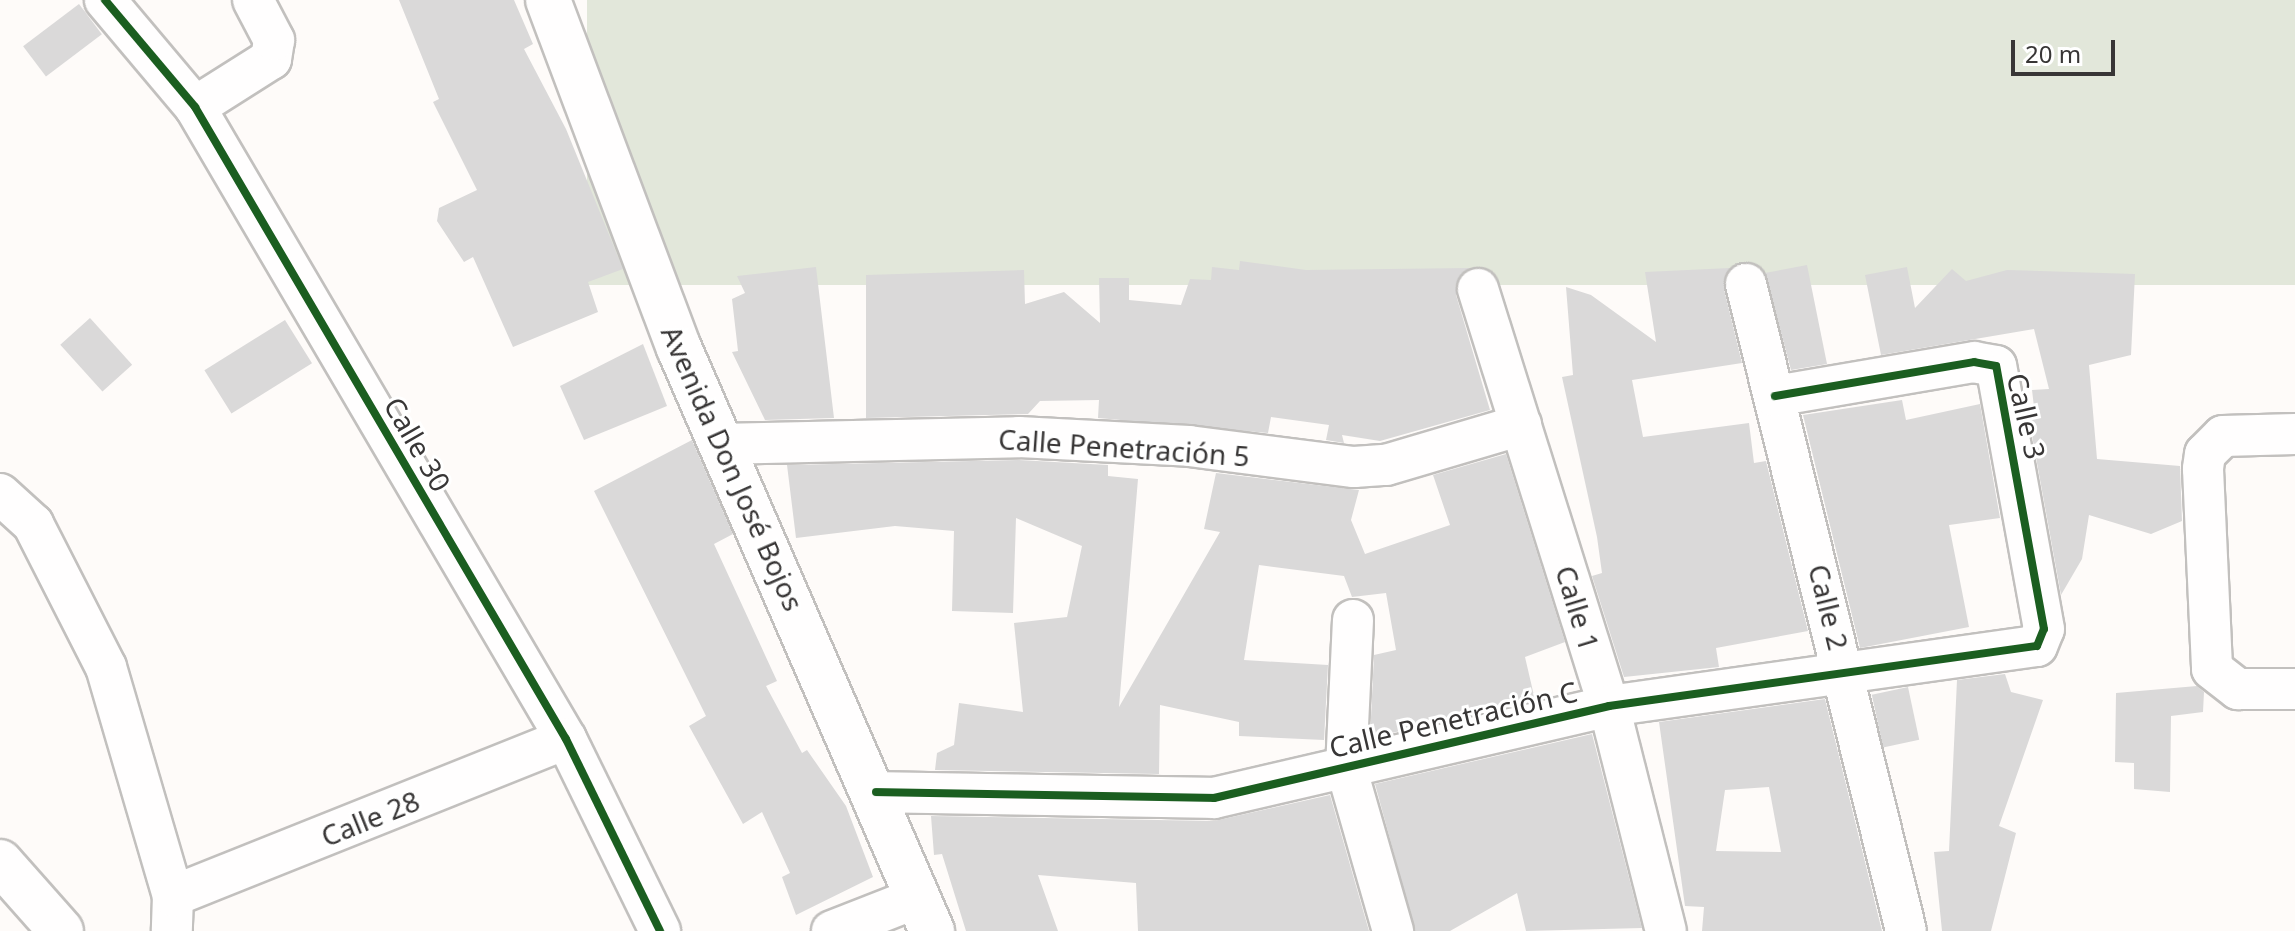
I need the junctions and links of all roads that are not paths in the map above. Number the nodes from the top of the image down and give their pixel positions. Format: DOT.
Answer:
graph roads {
  1 [pos="105,0"];
  2 [pos="253,0"];
  3 [pos="548,0"];
  4 [pos="195,107"];
  5 [pos="1746,284"];
  6 [pos="1478,289"];
  7 [pos="1775,396"];
  8 [pos="1521,425"];
  9 [pos="2295,434"];
  10 [pos="720,444"];
  11 [pos="0,494"];
  12 [pos="1353,620"];
  13 [pos="2037,646"];
  14 [pos="1846,676"];
  15 [pos="2295,689"];
  16 [pos="1609,706"];
  17 [pos="566,739"];
  18 [pos="1346,767"];
  19 [pos="876,792"];
  20 [pos="0,862"];
  21 [pos="173,914"];
  22 [pos="926,914"];
  23 [pos="61,931"];
  24 [pos="660,931"];
  25 [pos="832,931"];
  26 [pos="1393,931"];
  27 [pos="1666,931"];
  28 [pos="1906,931"];
  1 -- 4 [label="street, Calle 30"];
  2 -- 4 [label="street"];
  3 -- 10 [label="street, Avenida Don José Bojos"];
  4 -- 17 [label="street, Calle 30"];
  5 -- 7 [label="street, Calle 2"];
  6 -- 8 [label="street, Calle 1"];
  7 -- 13 [label="street, Calle 3"];
  7 -- 14 [label="street, Calle 2"];
  8 -- 10 [label="street, Calle Penetración 5"];
  8 -- 16 [label="street, Calle 1"];
  9 -- 15 [label="street"];
  10 -- 19 [label="street, Avenida Don José Bojos"];
  11 -- 21 [label="street"];
  12 -- 18 [label="street"];
  13 -- 14 [label="street, Calle Penetración C"];
  14 -- 16 [label="street, Calle Penetración C"];
  14 -- 28 [label="street, Calle 2"];
  16 -- 18 [label="street, Calle Penetración C"];
  16 -- 27 [label="street, Calle 1"];
  17 -- 21 [label="street, Calle 28"];
  17 -- 24 [label="street, Calle 30"];
  18 -- 19 [label="street, Calle Penetración C"];
  18 -- 26 [label="street"];
  19 -- 22 [label="street, Avenida Don José Bojos"];
  20 -- 23 [label="street"];
  22 -- 25 [label="street"];
}
